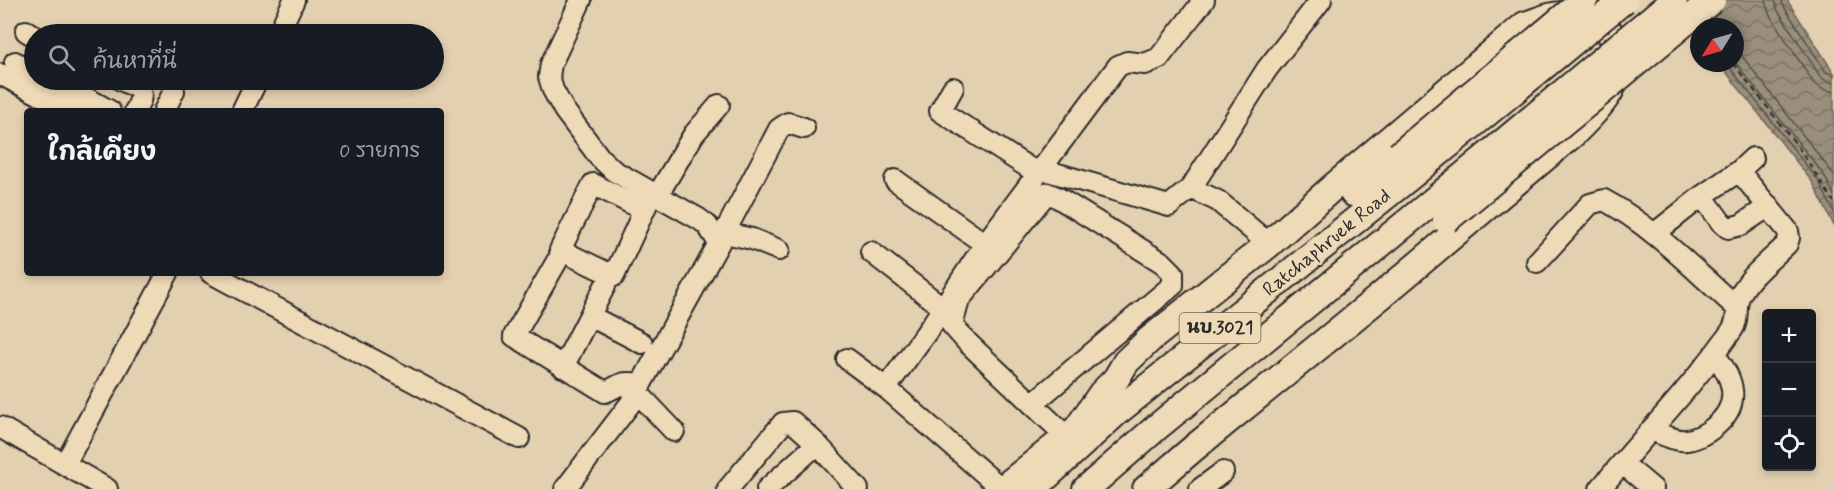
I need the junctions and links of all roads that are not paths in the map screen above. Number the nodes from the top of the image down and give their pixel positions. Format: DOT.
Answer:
graph roads {
  1 [pos="294,0"];
  2 [pos="581,0"];
  3 [pos="1204,0"];
  4 [pos="1321,0"];
  5 [pos="1584,0"];
  6 [pos="1624,0"];
  7 [pos="1674,0"];
  8 [pos="1712,0"];
  9 [pos="283,24"];
  10 [pos="8,68"];
  11 [pos="24,70"];
  12 [pos="24,79"];
  13 [pos="953,88"];
  14 [pos="40,90"];
  15 [pos="64,90"];
  16 [pos="140,90"];
  17 [pos="252,90"];
  18 [pos="174,92"];
  19 [pos="719,105"];
  20 [pos="89,106"];
  21 [pos="67,108"];
  22 [pos="137,108"];
  23 [pos="166,108"];
  24 [pos="243,108"];
  25 [pos="804,128"];
  26 [pos="1406,164"];
  27 [pos="1039,171"];
  28 [pos="895,180"];
  29 [pos="1191,188"];
  30 [pos="1701,196"];
  31 [pos="651,200"];
  32 [pos="1769,206"];
  33 [pos="1440,211"];
  34 [pos="1654,234"];
  35 [pos="722,238"];
  36 [pos="985,244"];
  37 [pos="1269,244"];
  38 [pos="779,250"];
  39 [pos="871,252"];
  40 [pos="557,261"];
  41 [pos="1537,262"];
  42 [pos="166,276"];
  43 [pos="217,276"];
  44 [pos="605,286"];
  45 [pos="942,307"];
  46 [pos="1737,308"];
  47 [pos="590,316"];
  48 [pos="642,343"];
  49 [pos="1714,354"];
  50 [pos="847,359"];
  51 [pos="563,367"];
  52 [pos="639,388"];
  53 [pos="886,388"];
  54 [pos="1032,404"];
  55 [pos="0,427"];
  56 [pos="1651,430"];
  57 [pos="674,431"];
  58 [pos="1072,433"];
  59 [pos="519,438"];
  60 [pos="817,444"];
  61 [pos="1622,463"];
  62 [pos="65,464"];
  63 [pos="1223,472"];
  64 [pos="735,486"];
  65 [pos="100,487"];
  66 [pos="566,489"];
  67 [pos="767,489"];
  68 [pos="858,489"];
  69 [pos="1002,489"];
  70 [pos="1033,489"];
  71 [pos="1086,489"];
  72 [pos="1126,489"];
  73 [pos="1146,489"];
  74 [pos="1200,489"];
  75 [pos="1600,489"];
  76 [pos="1653,489"];
  1 -- 9 [label="street"];
  2 -- 31 [label="street"];
  3 -- 27 [label="street"];
  4 -- 29 [label="street"];
  5 -- 26 [label="main road, Ratchaphruek Road / นบ.3021, bridge"];
  6 -- 26 [label="main road, Ratchaphruek Road / นบ.3021, bridge"];
  7 -- 33 [label="main road, Ratchaphruek Road / นบ.3021, bridge"];
  8 -- 33 [label="main road, Ratchaphruek Road / นบ.3021, bridge"];
  10 -- 11 [label="street"];
  10 -- 12 [label="street"];
  13 -- 27 [label="street"];
  14 -- 21 [label="street"];
  15 -- 20 [label="street"];
  16 -- 22 [label="street"];
  17 -- 24 [label="street"];
  18 -- 23 [label="street"];
  19 -- 31 [label="street"];
  25 -- 35 [label="street"];
  26 -- 58 [label="main road, Ratchaphruek Road / นบ.3021"];
  26 -- 70 [label="main road, Ratchaphruek Road / นบ.3021"];
  27 -- 29 [label="street"];
  27 -- 36 [label="street"];
  28 -- 36 [label="street"];
  29 -- 37 [label="street"];
  30 -- 32 [label="street"];
  30 -- 32 [label="street"];
  30 -- 34 [label="street"];
  31 -- 31 [label="street"];
  31 -- 35 [label="street"];
  32 -- 46 [label="street"];
  33 -- 71 [label="main road, Ratchaphruek Road / นบ.3021"];
  33 -- 72 [label="main road, Ratchaphruek Road / นบ.3021"];
  34 -- 41 [label="street"];
  34 -- 46 [label="street"];
  35 -- 38 [label="street"];
  35 -- 52 [label="street"];
  36 -- 45 [label="street"];
  37 -- 58 [label="main road"];
  37 -- 73 [label="main road"];
  39 -- 45 [label="street"];
  40 -- 51 [label="street"];
  42 -- 62 [label="street"];
  43 -- 59 [label="street"];
  44 -- 47 [label="street"];
  45 -- 53 [label="street"];
  46 -- 49 [label="street"];
  47 -- 48 [label="street"];
  47 -- 51 [label="street"];
  49 -- 56 [label="street"];
  49 -- 56 [label="street"];
  50 -- 53 [label="street"];
  51 -- 52 [label="street"];
  52 -- 57 [label="street"];
  52 -- 66 [label="street"];
  53 -- 69 [label="street"];
  54 -- 54 [label="street"];
  54 -- 58 [label="street"];
  55 -- 62 [label="street"];
  56 -- 61 [label="street"];
  58 -- 69 [label="main road, Ratchaphruek Road / นบ.3021"];
  60 -- 64 [label="street"];
  60 -- 67 [label="street"];
  60 -- 68 [label="street"];
  61 -- 75 [label="street"];
  61 -- 76 [label="street"];
  62 -- 65 [label="street"];
  63 -- 74 [label="street"];
}
